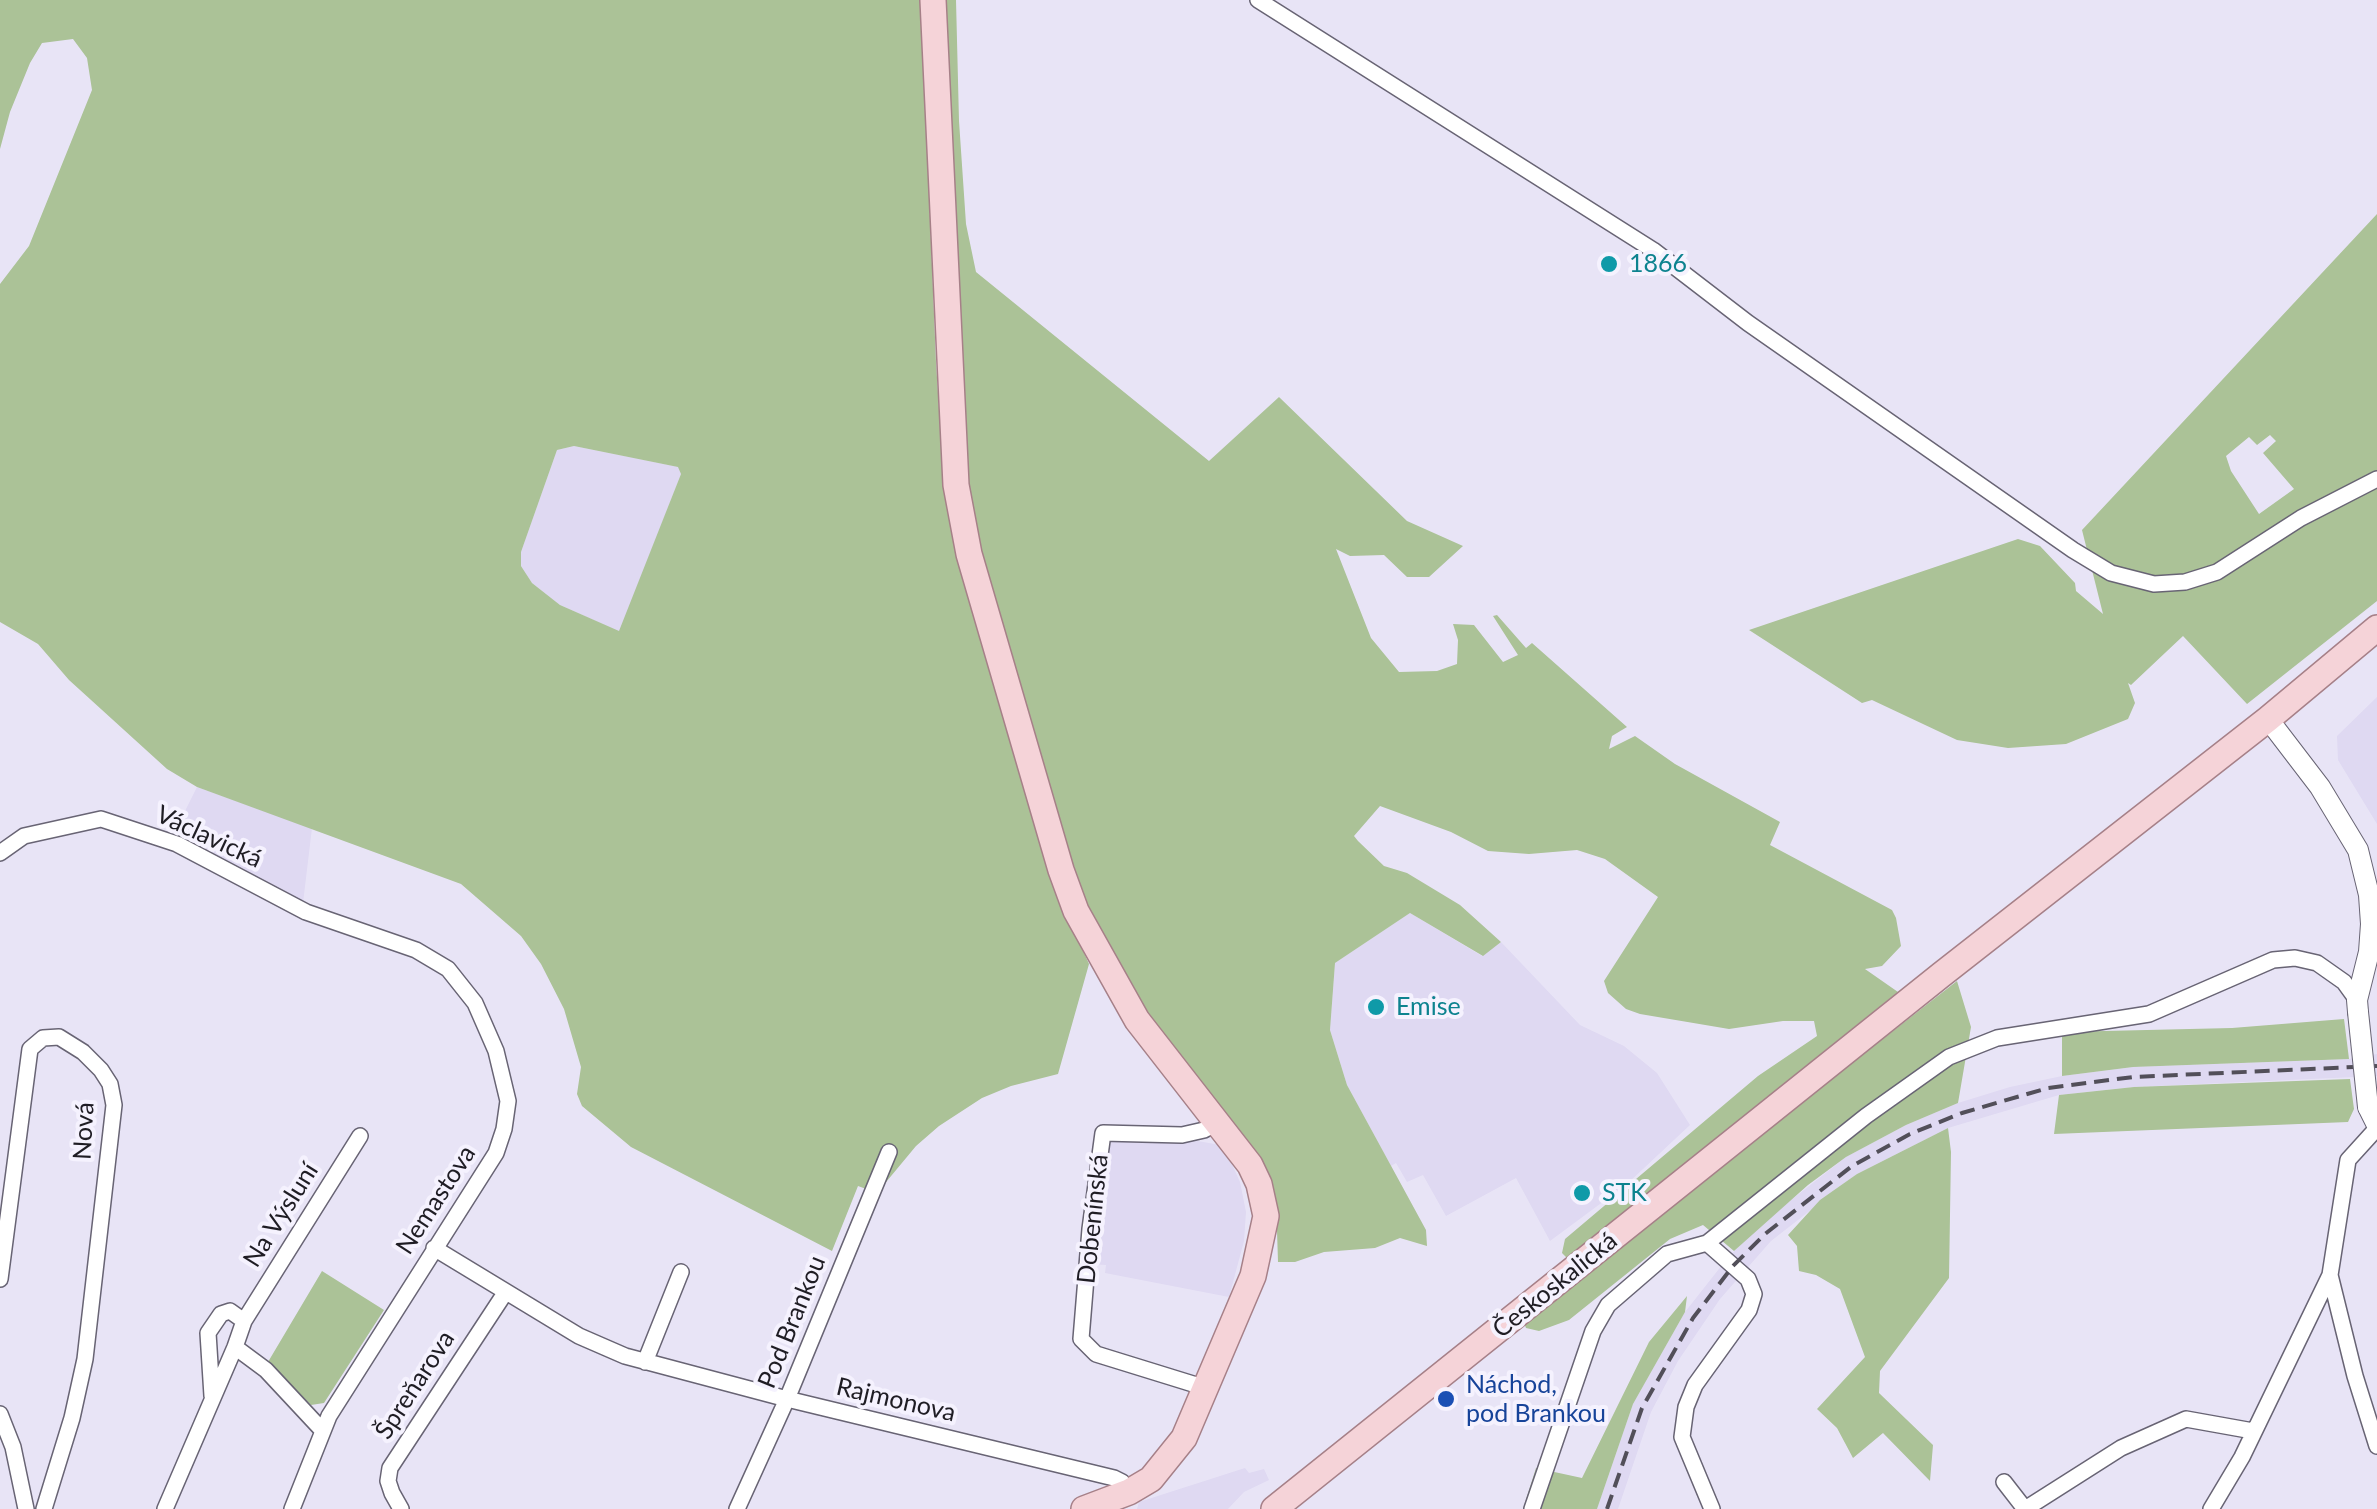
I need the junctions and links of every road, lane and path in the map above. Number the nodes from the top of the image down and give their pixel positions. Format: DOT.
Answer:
graph roads {
  1 [pos="933,0"];
  2 [pos="1258,0"];
  3 [pos="2377,479"];
  4 [pos="2377,628"];
  5 [pos="2268,719"];
  6 [pos="2,849"];
  7 [pos="276,897"];
  8 [pos="2374,924"];
  9 [pos="2358,1006"];
  10 [pos="2374,1120"];
  11 [pos="1218,1122"];
  12 [pos="360,1136"];
  13 [pos="889,1152"];
  14 [pos="1707,1243"];
  15 [pos="434,1248"];
  16 [pos="680,1272"];
  17 [pos="2330,1275"];
  18 [pos="0,1279"];
  19 [pos="506,1293"];
  20 [pos="244,1320"];
  21 [pos="235,1348"];
  22 [pos="646,1362"];
  23 [pos="1206,1388"];
  24 [pos="212,1396"];
  25 [pos="787,1399"];
  26 [pos="0,1414"];
  27 [pos="322,1430"];
  28 [pos="2253,1431"];
  29 [pos="2377,1446"];
  30 [pos="2004,1482"];
  31 [pos="1129,1492"];
  32 [pos="26,1509"];
  33 [pos="44,1509"];
  34 [pos="165,1509"];
  35 [pos="292,1509"];
  36 [pos="402,1509"];
  37 [pos="737,1509"];
  38 [pos="1084,1509"];
  39 [pos="1274,1509"];
  40 [pos="1532,1509"];
  41 [pos="1712,1509"];
  42 [pos="2211,1509"];
  1 -- 11 [label="main road"];
  2 -- 3 [label="street"];
  4 -- 5 [label="main road, Českoskalická"];
  5 -- 8 [label="street"];
  5 -- 39 [label="main road, Českoskalická"];
  6 -- 7 [label="street, Václavická"];
  7 -- 15 [label="street, Nemastova"];
  8 -- 9 [label="street"];
  9 -- 10 [label="street, bridge"];
  9 -- 14 [label="street"];
  10 -- 17 [label="street"];
  11 -- 23 [label="main road"];
  11 -- 23 [label="street, Dobenínská"];
  12 -- 20 [label="street, Na Výsluní"];
  13 -- 25 [label="street, Pod Brankou"];
  14 -- 40 [label="street"];
  14 -- 41 [label="street"];
  15 -- 19 [label="street, Rajmonova"];
  15 -- 27 [label="street, Nemastova"];
  16 -- 22 [label="street"];
  17 -- 28 [label="street"];
  17 -- 29 [label="street"];
  18 -- 33 [label="street, Nová"];
  19 -- 22 [label="street, Rajmonova"];
  19 -- 36 [label="street, Špreňarova"];
  20 -- 21 [label="street, Na Výsluní"];
  20 -- 24 [label="street, Na Výsluní"];
  21 -- 24 [label="street, Na Výsluní"];
  21 -- 27 [label="street"];
  22 -- 25 [label="street, Rajmonova"];
  23 -- 31 [label="main road"];
  24 -- 34 [label="street, Na Výsluní"];
  25 -- 31 [label="street, Rajmonova"];
  25 -- 37 [label="street, Pod Brankou"];
  26 -- 32 [label="street"];
  27 -- 35 [label="street, Nemastova"];
  28 -- 30 [label="street"];
  28 -- 42 [label="street"];
  31 -- 38 [label="main road"];
}
